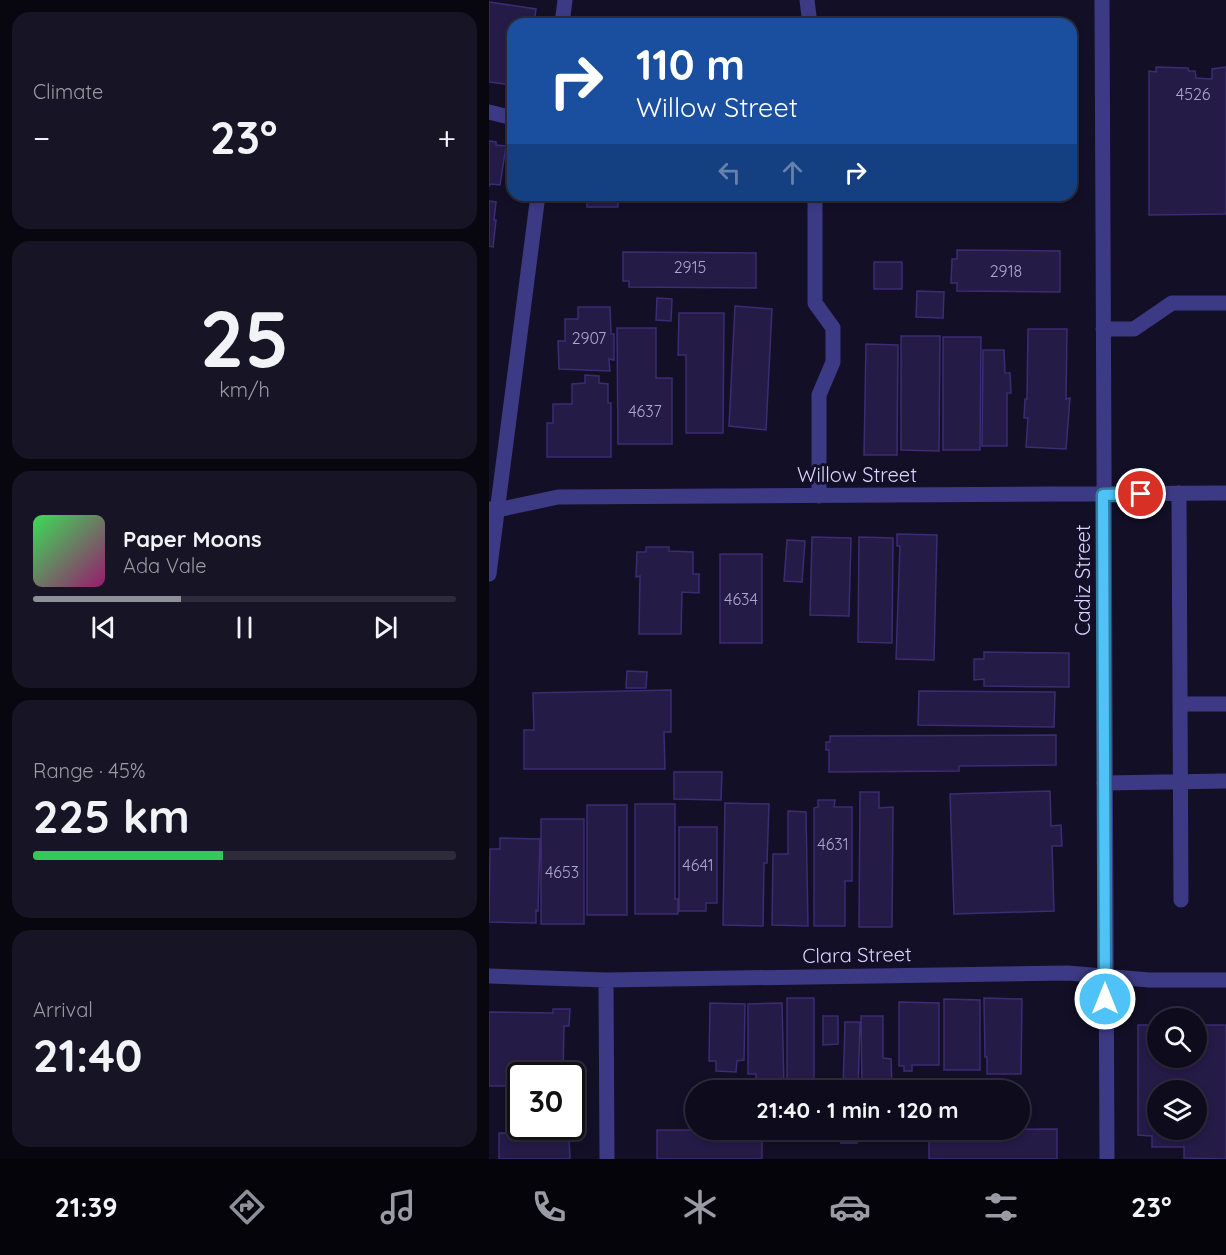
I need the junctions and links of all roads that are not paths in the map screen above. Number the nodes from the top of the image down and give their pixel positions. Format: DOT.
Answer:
graph roads {
  1 [pos="565,0"];
  2 [pos="807,0"];
  3 [pos="1102,0"];
  4 [pos="563,18"];
  5 [pos="809,18"];
  6 [pos="489,112"];
  7 [pos="507,116"];
  8 [pos="538,201"];
  9 [pos="815,201"];
  10 [pos="1226,303"];
  11 [pos="1103,328"];
  12 [pos="1226,493"];
  13 [pos="1179,494"];
  14 [pos="1103,495"];
  15 [pos="819,496"];
  16 [pos="493,510"];
  17 [pos="489,574"];
  18 [pos="1180,704"];
  19 [pos="1226,704"];
  20 [pos="1181,782"];
  21 [pos="1226,782"];
  22 [pos="1104,783"];
  23 [pos="1181,900"];
  24 [pos="489,976"];
  25 [pos="1105,976"];
  26 [pos="606,980"];
  27 [pos="1226,980"];
  28 [pos="607,1159"];
  29 [pos="1107,1159"];
  1 -- 4 [label="street"];
  2 -- 5 [label="street"];
  3 -- 11 [label="street, Cadiz Street"];
  6 -- 7 [label="street"];
  8 -- 16 [label="street"];
  9 -- 15 [label="street"];
  10 -- 11 [label="street"];
  11 -- 14 [label="street, Cadiz Street"];
  12 -- 13 [label="street, Willow Street"];
  13 -- 14 [label="street, Willow Street"];
  13 -- 18 [label="street"];
  14 -- 15 [label="street, Willow Street"];
  14 -- 22 [label="street, Cadiz Street"];
  15 -- 16 [label="street, Willow Street"];
  16 -- 17 [label="street"];
  18 -- 19 [label="street"];
  18 -- 20 [label="street"];
  20 -- 21 [label="street"];
  20 -- 22 [label="street"];
  20 -- 23 [label="street"];
  22 -- 25 [label="street, Cadiz Street"];
  24 -- 26 [label="street, Clara Street"];
  25 -- 26 [label="street, Clara Street"];
  25 -- 27 [label="street, Clara Street"];
  25 -- 29 [label="street, Cadiz Street"];
  26 -- 28 [label="street"];
}
